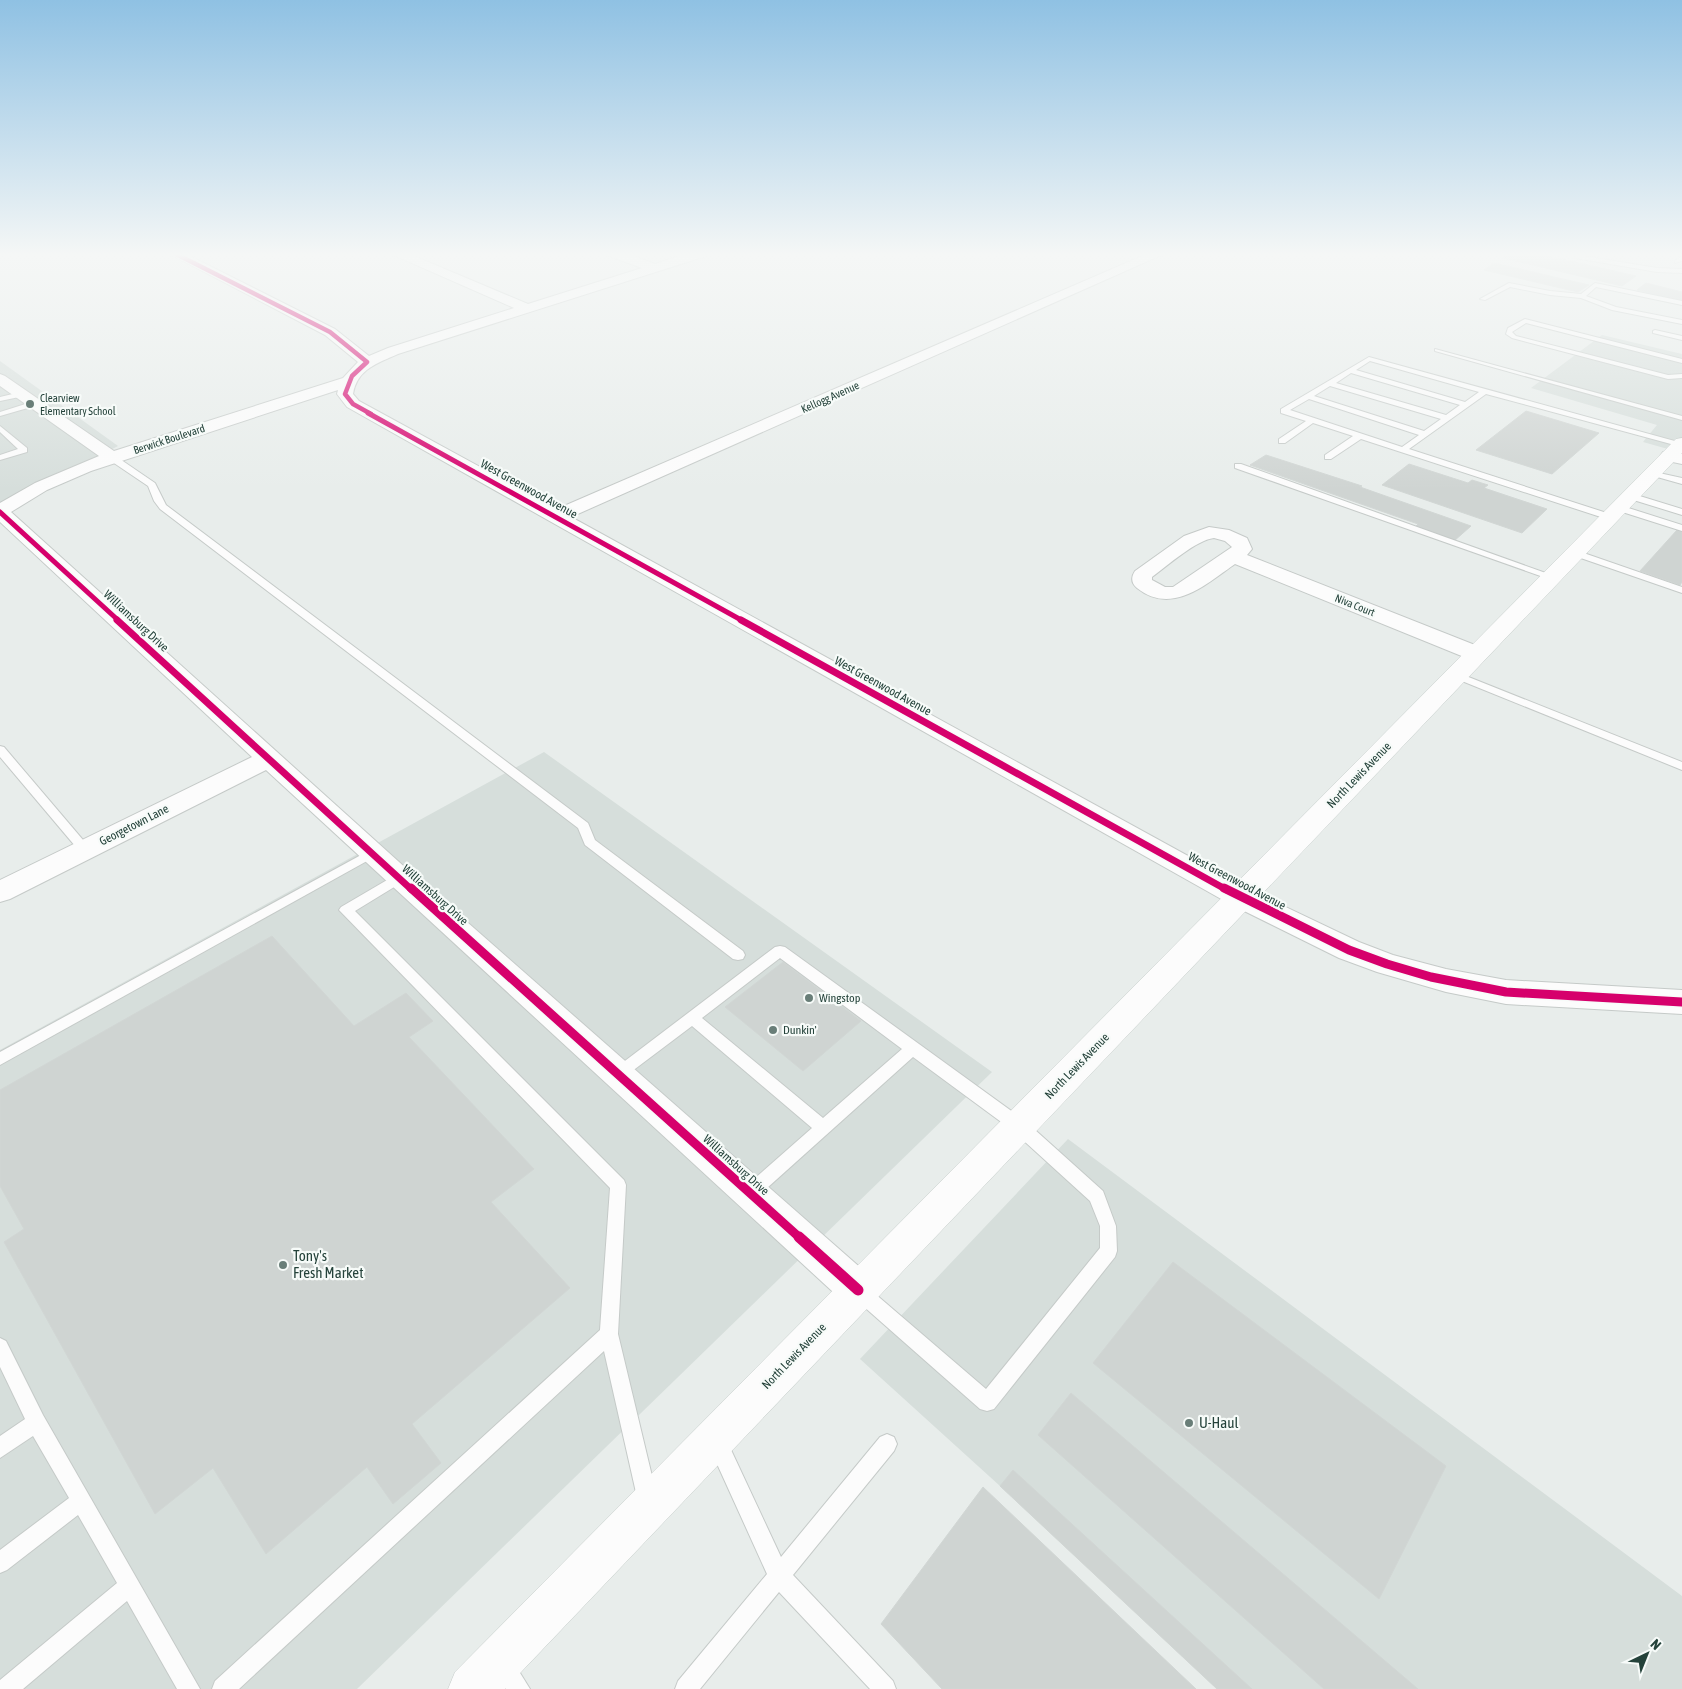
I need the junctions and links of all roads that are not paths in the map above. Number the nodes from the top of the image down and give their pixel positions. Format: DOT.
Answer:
graph roads {
  1 [pos="330,332"];
  2 [pos="455,332"];
  3 [pos="979,332"];
  4 [pos="1509,332"];
  5 [pos="1567,332"];
  6 [pos="1655,332"];
  7 [pos="1682,338"];
  8 [pos="1437,350"];
  9 [pos="1682,361"];
  10 [pos="367,362"];
  11 [pos="1350,371"];
  12 [pos="1682,376"];
  13 [pos="0,379"];
  14 [pos="346,382"];
  15 [pos="1329,383"];
  16 [pos="1486,390"];
  17 [pos="1308,396"];
  18 [pos="0,399"];
  19 [pos="28,399"];
  20 [pos="1466,404"];
  21 [pos="0,414"];
  22 [pos="1446,418"];
  23 [pos="1682,418"];
  24 [pos="1312,420"];
  25 [pos="0,428"];
  26 [pos="1426,434"];
  27 [pos="1359,436"];
  28 [pos="1282,440"];
  29 [pos="1403,450"];
  30 [pos="1678,451"];
  31 [pos="111,457"];
  32 [pos="1328,457"];
  33 [pos="0,458"];
  34 [pos="1238,466"];
  35 [pos="1653,473"];
  36 [pos="1682,481"];
  37 [pos="1620,507"];
  38 [pos="0,511"];
  39 [pos="1682,512"];
  40 [pos="555,516"];
  41 [pos="1682,528"];
  42 [pos="1575,553"];
  43 [pos="1233,556"];
  44 [pos="1552,577"];
  45 [pos="1682,590"];
  46 [pos="1477,654"];
  47 [pos="1456,675"];
  48 [pos="0,750"];
  49 [pos="268,758"];
  50 [pos="1682,766"];
  51 [pos="85,850"];
  52 [pos="372,853"];
  53 [pos="399,878"];
  54 [pos="0,892"];
  55 [pos="1240,898"];
  56 [pos="738,955"];
  57 [pos="1682,1002"];
  58 [pos="692,1018"];
  59 [pos="913,1048"];
  60 [pos="0,1059"];
  61 [pos="618,1074"];
  62 [pos="1018,1125"];
  63 [pos="823,1128"];
  64 [pos="750,1193"];
  65 [pos="858,1290"];
  66 [pos="609,1334"];
  67 [pos="0,1346"];
  68 [pos="36,1422"];
  69 [pos="715,1437"];
  70 [pos="887,1444"];
  71 [pos="0,1448"];
  72 [pos="81,1500"];
  73 [pos="649,1505"];
  74 [pos="0,1564"];
  75 [pos="779,1576"];
  76 [pos="130,1585"];
  77 [pos="496,1680"];
  78 [pos="185,1687"];
  79 [pos="6,1689"];
  80 [pos="223,1689"];
  81 [pos="686,1689"];
  82 [pos="885,1689"];
  1 -- 10 [label="street"];
  2 -- 10 [label="street"];
  3 -- 40 [label="street, Kellogg Avenue"];
  4 -- 12 [label="lane"];
  5 -- 9 [label="lane"];
  6 -- 7 [label="lane"];
  8 -- 23 [label="lane"];
  10 -- 14 [label="street"];
  11 -- 15 [label="lane"];
  11 -- 16 [label="lane"];
  11 -- 20 [label="lane"];
  13 -- 19 [label="street"];
  14 -- 31 [label="street, Berwick Boulevard"];
  14 -- 40 [label="street, West Greenwood Avenue"];
  15 -- 17 [label="lane"];
  15 -- 22 [label="lane"];
  16 -- 20 [label="lane"];
  16 -- 30 [label="lane"];
  17 -- 24 [label="lane"];
  17 -- 26 [label="lane"];
  18 -- 19 [label="lane"];
  19 -- 21 [label="lane"];
  19 -- 31 [label="street"];
  20 -- 22 [label="lane"];
  22 -- 26 [label="lane"];
  24 -- 27 [label="lane"];
  24 -- 28 [label="lane"];
  25 -- 33 [label="lane"];
  26 -- 29 [label="lane"];
  27 -- 29 [label="lane"];
  27 -- 32 [label="lane"];
  29 -- 37 [label="lane"];
  30 -- 35 [label="main road, North Lewis Avenue"];
  31 -- 38 [label="street, Berwick Boulevard"];
  31 -- 56 [label="lane"];
  34 -- 44 [label="lane"];
  35 -- 36 [label="lane"];
  35 -- 37 [label="main road, North Lewis Avenue"];
  37 -- 39 [label="lane"];
  37 -- 41 [label="lane"];
  37 -- 42 [label="main road, North Lewis Avenue"];
  38 -- 49 [label="street, Williamsburg Drive"];
  40 -- 55 [label="street, West Greenwood Avenue"];
  42 -- 44 [label="main road, North Lewis Avenue"];
  42 -- 45 [label="lane"];
  43 -- 46 [label="street, Niva Court"];
  44 -- 46 [label="main road, North Lewis Avenue"];
  46 -- 47 [label="main road, North Lewis Avenue"];
  47 -- 50 [label="lane"];
  47 -- 55 [label="main road, North Lewis Avenue"];
  48 -- 51 [label="lane"];
  49 -- 51 [label="street, Georgetown Lane"];
  49 -- 52 [label="street, Williamsburg Drive"];
  51 -- 54 [label="street, Georgetown Lane"];
  52 -- 53 [label="street, Williamsburg Drive"];
  52 -- 60 [label="lane"];
  53 -- 61 [label="street, Williamsburg Drive"];
  53 -- 66 [label="lane"];
  55 -- 57 [label="street, West Greenwood Avenue"];
  55 -- 62 [label="main road, North Lewis Avenue"];
  58 -- 59 [label="lane"];
  58 -- 61 [label="lane"];
  58 -- 63 [label="lane"];
  59 -- 62 [label="lane"];
  59 -- 63 [label="lane"];
  61 -- 64 [label="street, Williamsburg Drive"];
  62 -- 65 [label="main road, North Lewis Avenue"];
  62 -- 65 [label="lane"];
  63 -- 64 [label="lane"];
  64 -- 65 [label="street, Williamsburg Drive"];
  65 -- 69 [label="main road, North Lewis Avenue"];
  66 -- 73 [label="lane"];
  66 -- 80 [label="lane"];
  67 -- 68 [label="lane"];
  68 -- 71 [label="lane"];
  68 -- 72 [label="lane"];
  69 -- 73 [label="main road, North Lewis Avenue"];
  69 -- 75 [label="lane"];
  70 -- 75 [label="lane"];
  72 -- 74 [label="lane"];
  72 -- 76 [label="lane"];
  73 -- 77 [label="main road, North Lewis Avenue"];
  75 -- 81 [label="lane"];
  75 -- 82 [label="lane"];
  76 -- 78 [label="lane"];
  76 -- 79 [label="lane"];
}
